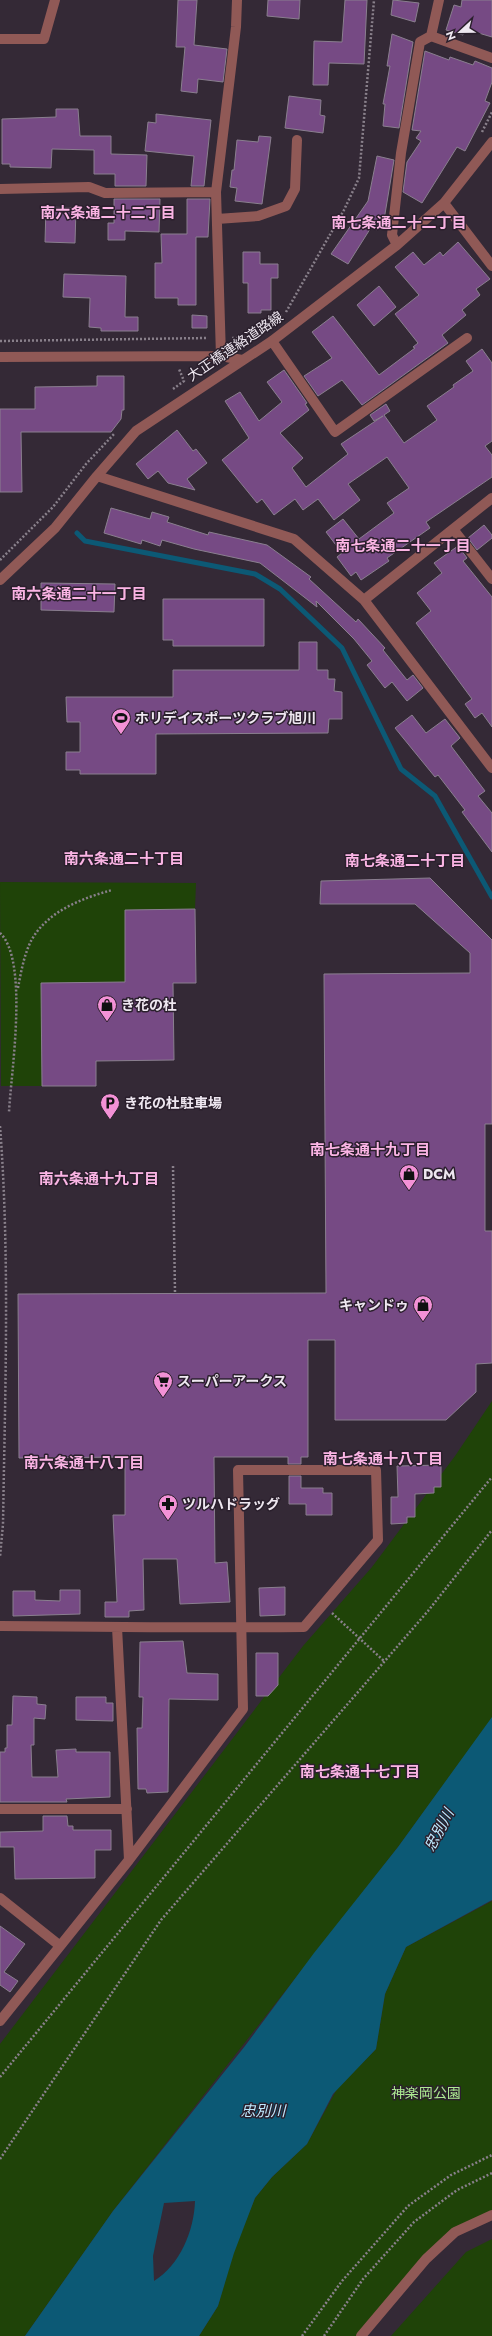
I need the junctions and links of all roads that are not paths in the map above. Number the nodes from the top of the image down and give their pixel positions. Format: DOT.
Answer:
graph roads {
  1 [pos="55,0"];
  2 [pos="237,0"];
  3 [pos="439,0"];
  4 [pos="431,36"];
  5 [pos="0,39"];
  6 [pos="492,58"];
  7 [pos="297,140"];
  8 [pos="491,145"];
  9 [pos="0,189"];
  10 [pos="216,192"];
  11 [pos="444,203"];
  12 [pos="217,219"];
  13 [pos="396,245"];
  14 [pos="492,266"];
  15 [pos="467,338"];
  16 [pos="272,341"];
  17 [pos="221,356"];
  18 [pos="0,357"];
  19 [pos="242,360"];
  20 [pos="97,476"];
  21 [pos="492,498"];
  22 [pos="453,529"];
  23 [pos="0,580"];
  24 [pos="492,580"];
  25 [pos="364,600"];
  26 [pos="492,768"];
  27 [pos="0,1626"];
  28 [pos="117,1627"];
  29 [pos="242,1628"];
  30 [pos="0,1809"];
  31 [pos="127,1809"];
  32 [pos="130,1860"];
  33 [pos="0,1898"];
  34 [pos="59,1946"];
  35 [pos="0,2021"];
  36 [pos="492,2215"];
  37 [pos="361,2336"];
  1 -- 5 [label="street"];
  2 -- 10 [label="street"];
  3 -- 4 [label="street"];
  4 -- 6 [label="street"];
  4 -- 13 [label="street"];
  7 -- 12 [label="street"];
  8 -- 11 [label="street, 大正橋連絡道路線"];
  9 -- 10 [label="street"];
  10 -- 12 [label="street"];
  11 -- 13 [label="street, 大正橋連絡道路線"];
  11 -- 14 [label="street"];
  12 -- 17 [label="street"];
  13 -- 16 [label="street, 大正橋連絡道路線"];
  15 -- 16 [label="street"];
  16 -- 19 [label="street, 大正橋連絡道路線"];
  17 -- 18 [label="street"];
  17 -- 19 [label="street"];
  19 -- 20 [label="street, 大正橋連絡道路線"];
  20 -- 23 [label="street, 大正橋連絡道路線"];
  20 -- 25 [label="street"];
  21 -- 22 [label="street"];
  22 -- 24 [label="street"];
  22 -- 25 [label="street"];
  25 -- 26 [label="street"];
  27 -- 28 [label="street"];
  28 -- 29 [label="street"];
  28 -- 31 [label="street"];
  29 -- 29 [label="street"];
  29 -- 32 [label="street"];
  30 -- 31 [label="street"];
  31 -- 32 [label="street"];
  32 -- 34 [label="street"];
  33 -- 34 [label="street"];
  34 -- 35 [label="street"];
  36 -- 37 [label="street"];
}
